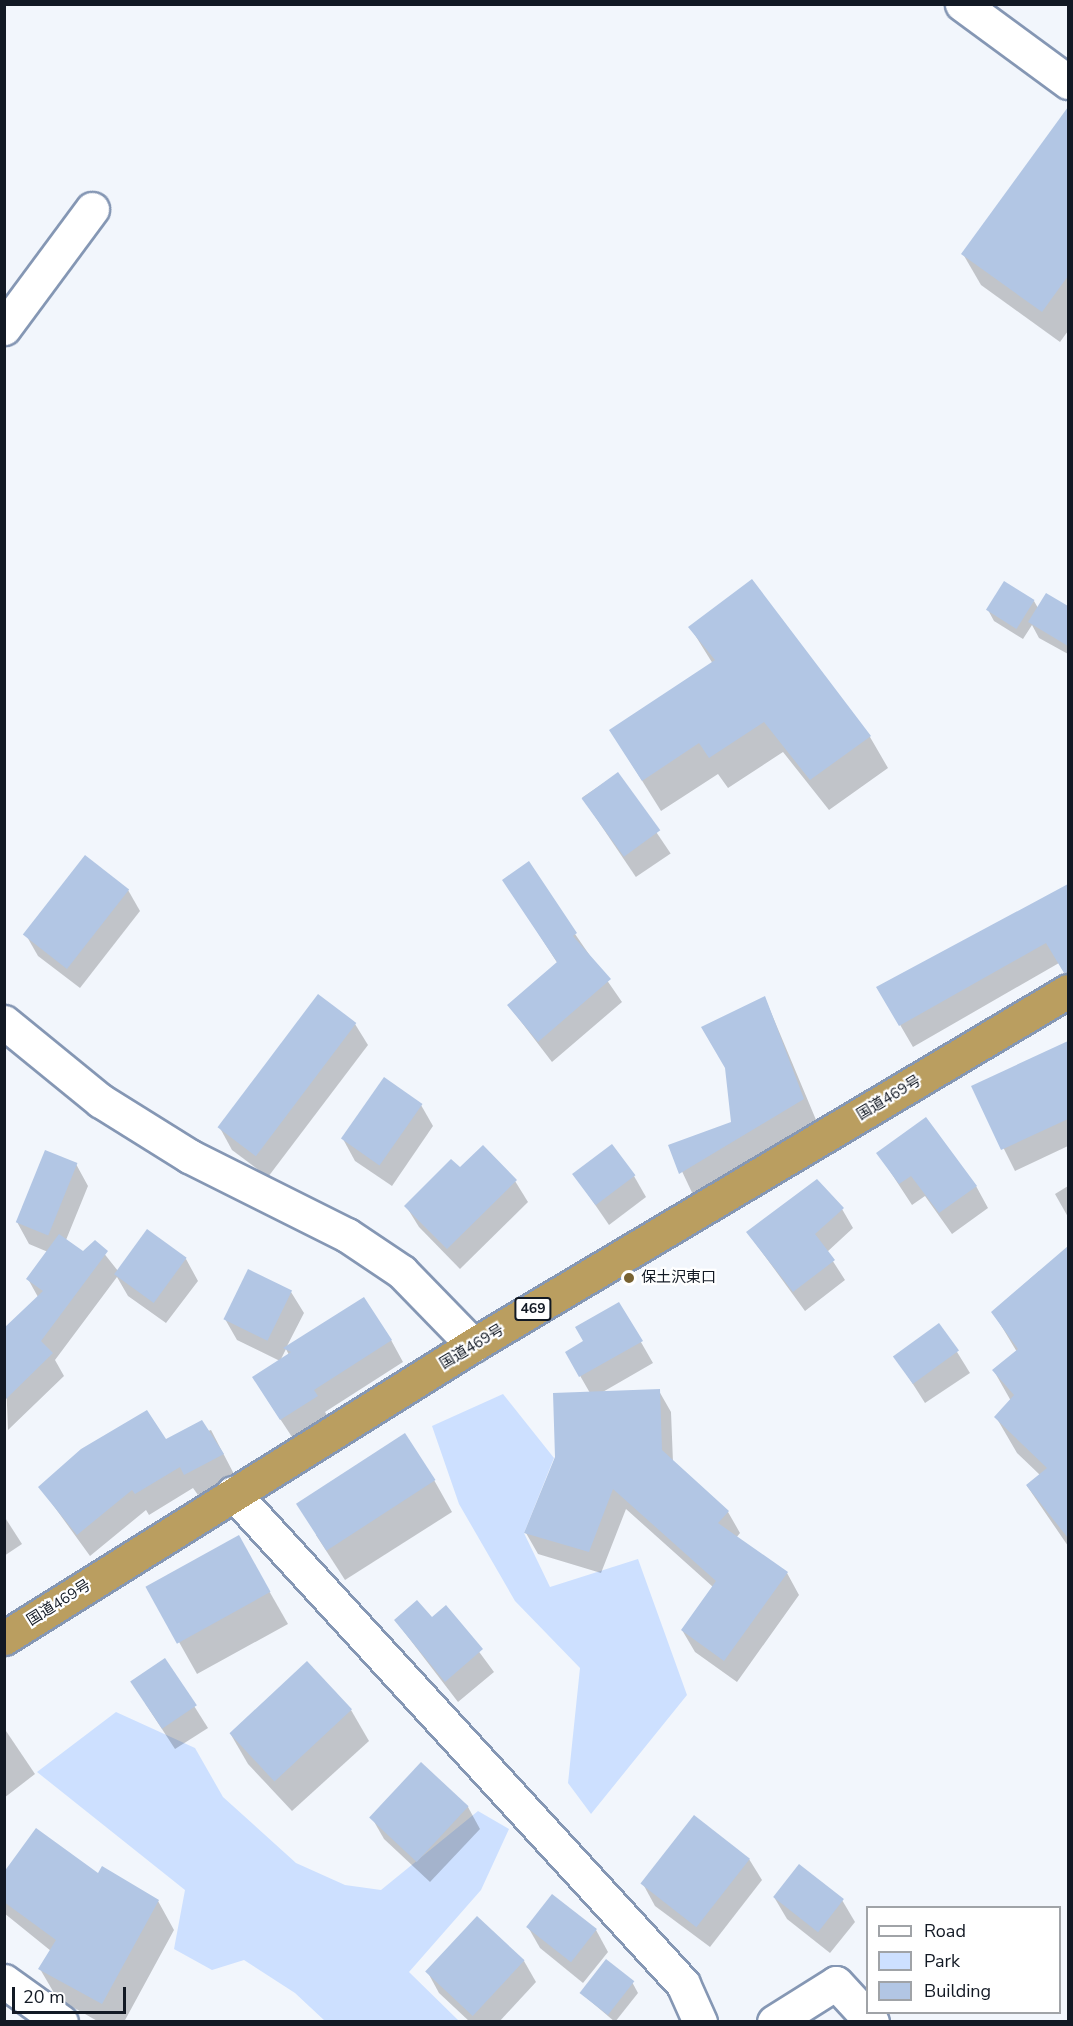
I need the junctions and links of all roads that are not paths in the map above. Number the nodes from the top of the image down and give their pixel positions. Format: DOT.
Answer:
graph roads {
  1 [pos="962,4"];
  2 [pos="1068,82"];
  3 [pos="92,209"];
  4 [pos="4,328"];
  5 [pos="1068,991"];
  6 [pos="4,1022"];
  7 [pos="473,1345"];
  8 [pos="233,1493"];
  9 [pos="4,1638"];
  10 [pos="4,1981"];
  11 [pos="62,2022"];
  12 [pos="700,2022"];
  13 [pos="774,2022"];
  14 [pos="872,2022"];
  1 -- 2 [label="street"];
  3 -- 4 [label="street"];
  5 -- 7 [label="highway, 国道469号 / 469"];
  6 -- 7 [label="street"];
  7 -- 8 [label="highway, 国道469号 / 469"];
  8 -- 9 [label="highway, 国道469号 / 469"];
  8 -- 12 [label="street"];
  10 -- 11 [label="street"];
  13 -- 14 [label="street"];
}
